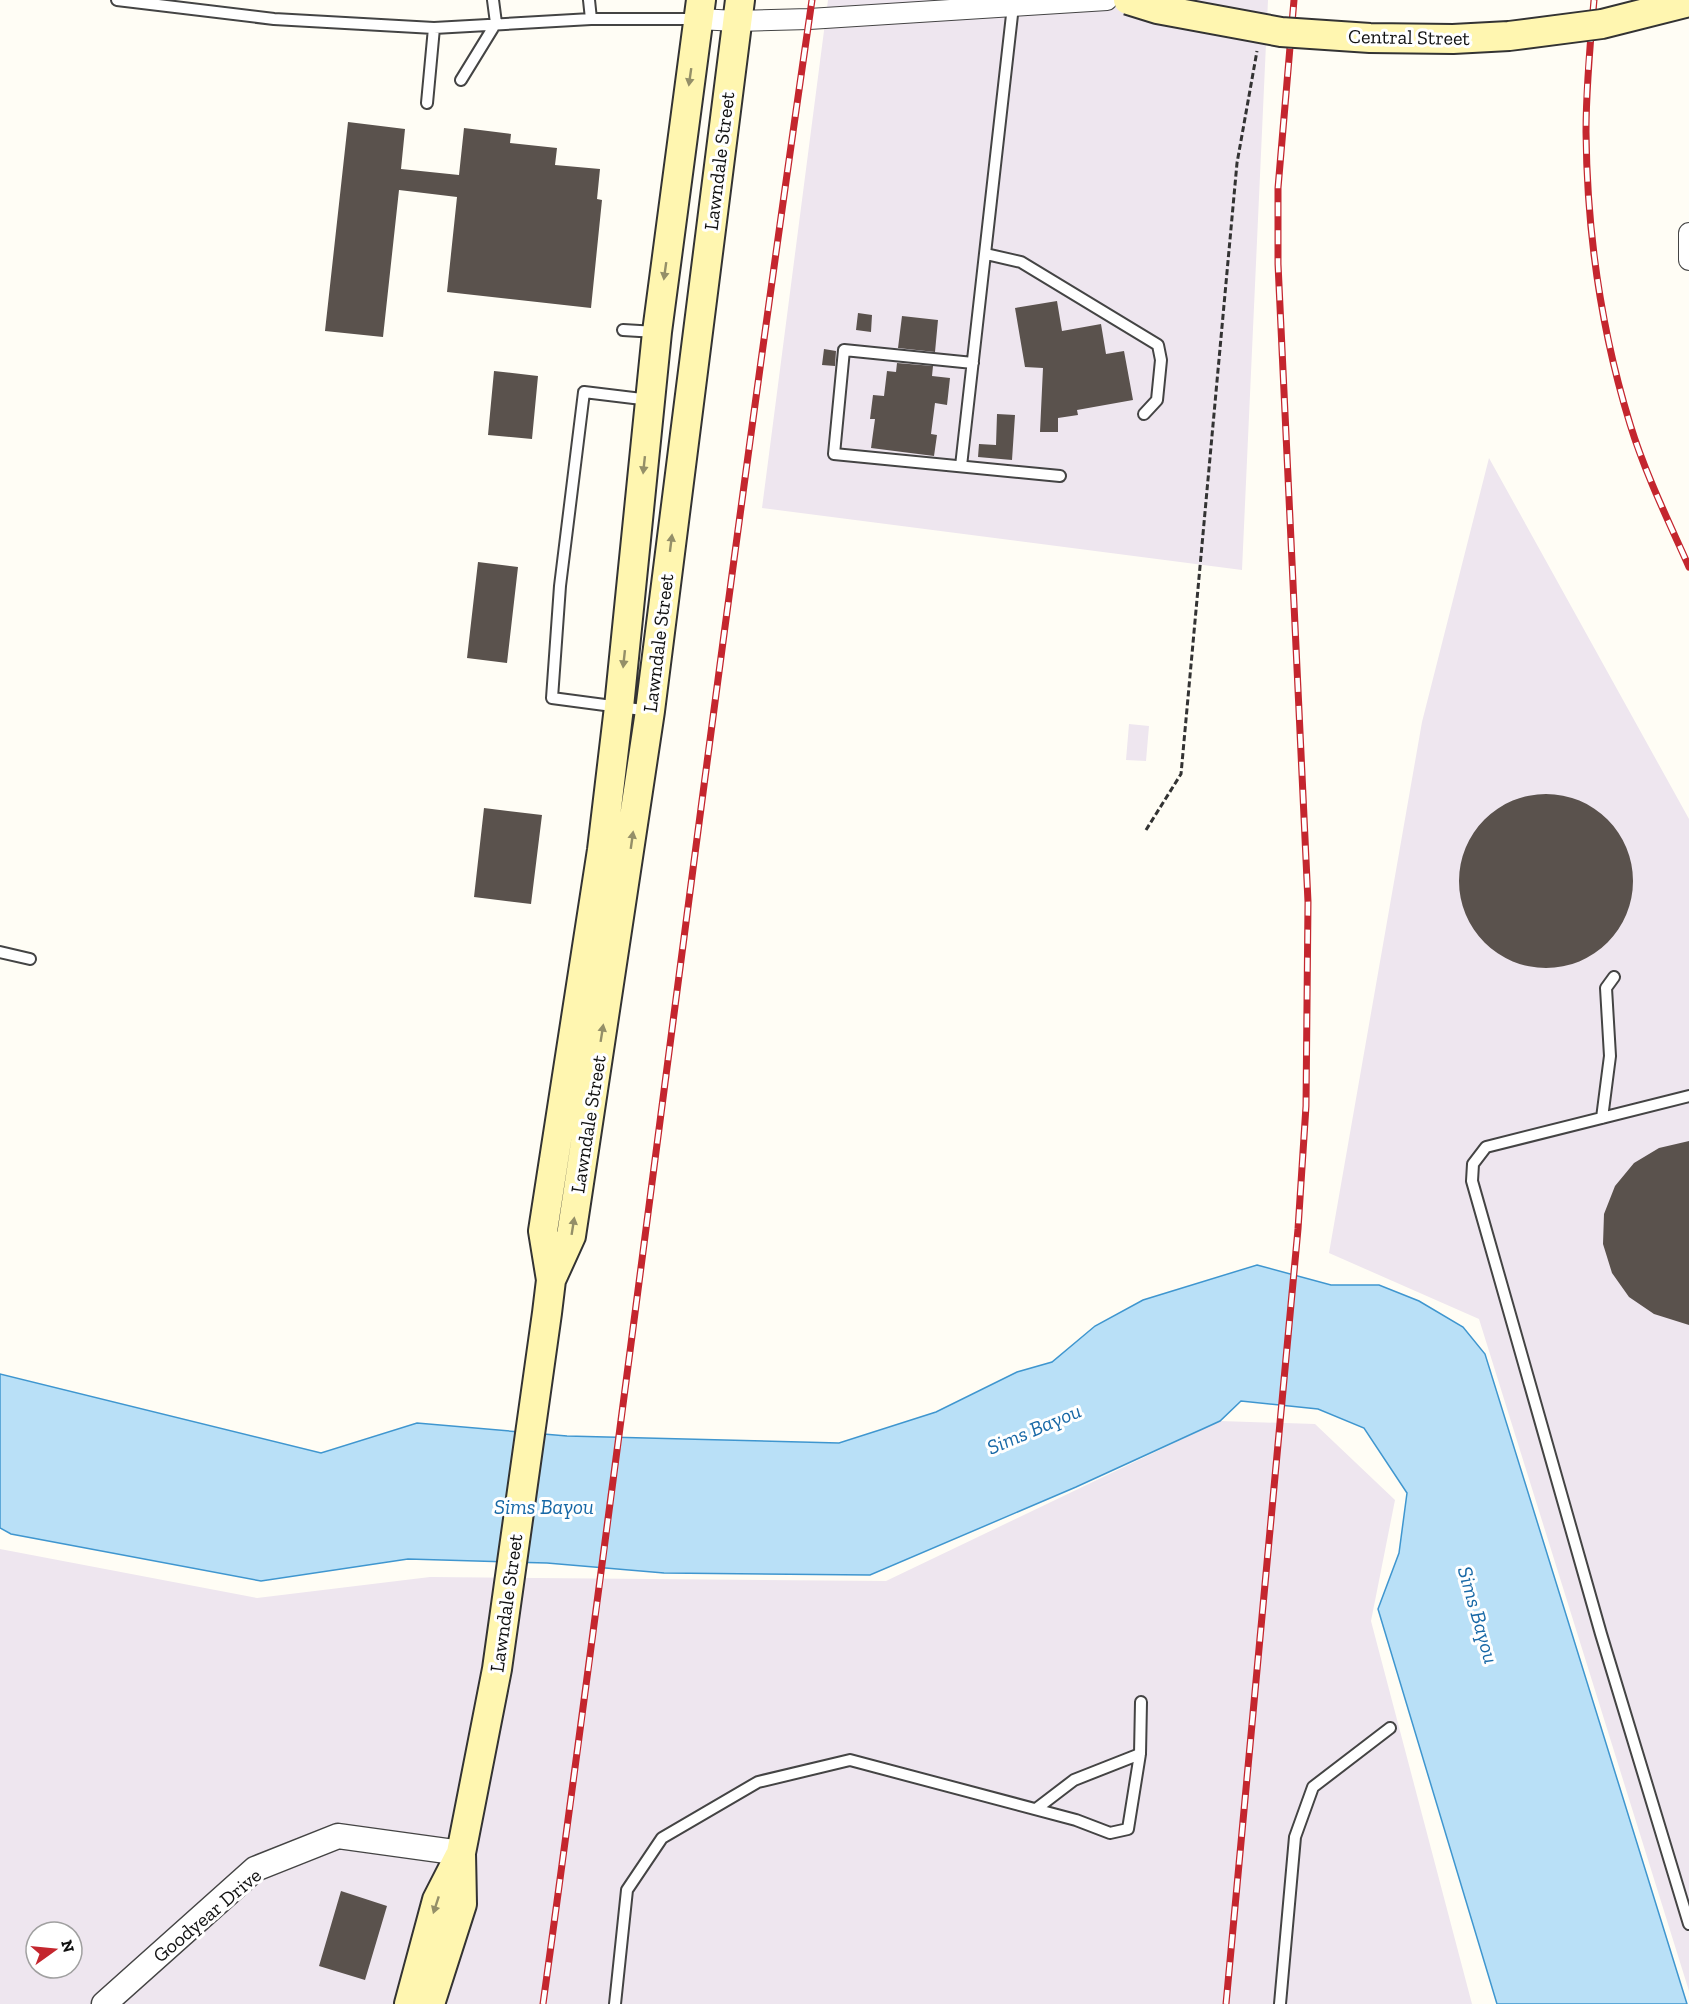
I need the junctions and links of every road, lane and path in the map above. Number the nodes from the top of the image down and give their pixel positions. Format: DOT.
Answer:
graph roads {
  1 [pos="117,0"];
  2 [pos="493,0"];
  3 [pos="589,0"];
  4 [pos="1107,0"];
  5 [pos="1128,0"];
  6 [pos="1038,2"];
  7 [pos="1689,2"];
  8 [pos="1013,6"];
  9 [pos="700,10"];
  10 [pos="739,11"];
  11 [pos="591,18"];
  12 [pos="496,24"];
  13 [pos="434,28"];
  14 [pos="1258,46"];
  15 [pos="462,80"];
  16 [pos="427,103"];
  17 [pos="1689,233"];
  18 [pos="986,254"];
  19 [pos="1689,260"];
  20 [pos="623,330"];
  21 [pos="657,332"];
  22 [pos="974,363"];
  23 [pos="651,400"];
  24 [pos="1144,414"];
  25 [pos="961,466"];
  26 [pos="1060,476"];
  27 [pos="619,707"];
  28 [pos="650,711"];
  29 [pos="1146,830"];
  30 [pos="0,952"];
  31 [pos="30,959"];
  32 [pos="1614,977"];
  33 [pos="1689,1096"];
  34 [pos="1602,1118"];
  35 [pos="551,1280"];
  36 [pos="1141,1702"];
  37 [pos="1390,1728"];
  38 [pos="1140,1754"];
  39 [pos="1036,1809"];
  40 [pos="461,1853"];
  41 [pos="1689,1924"];
  42 [pos="104,2004"];
  43 [pos="409,2004"];
  44 [pos="430,2004"];
  45 [pos="615,2004"];
  46 [pos="1280,2004"];
  1 -- 13 [label="lane"];
  2 -- 12 [label="lane"];
  3 -- 11 [label="lane"];
  4 -- 6 [label="street"];
  5 -- 7 [label="main road, Central Street, bridge"];
  6 -- 8 [label="street"];
  8 -- 10 [label="street"];
  8 -- 18 [label="lane"];
  9 -- 10 [label="street"];
  9 -- 11 [label="lane"];
  9 -- 21 [label="main road, Lawndale Street, one-way"];
  28 -- 10 [label="main road, Lawndale Street, one-way"];
  11 -- 12 [label="lane"];
  12 -- 13 [label="lane"];
  12 -- 15 [label="lane"];
  13 -- 16 [label="lane"];
  14 -- 29 [label="path"];
  17 -- 19 [label="street"];
  18 -- 22 [label="lane"];
  18 -- 24 [label="lane"];
  20 -- 21 [label="lane"];
  21 -- 23 [label="main road, Lawndale Street"];
  22 -- 25 [label="lane"];
  22 -- 25 [label="lane"];
  23 -- 27 [label="main road, Lawndale Street, one-way"];
  23 -- 27 [label="lane"];
  25 -- 26 [label="lane"];
  27 -- 28 [label="lane"];
  27 -- 35 [label="main road, Lawndale Street"];
  35 -- 28 [label="main road, Lawndale Street, one-way"];
  30 -- 31 [label="lane"];
  32 -- 34 [label="lane"];
  33 -- 34 [label="lane"];
  34 -- 41 [label="lane"];
  35 -- 40 [label="main road, Lawndale Street"];
  36 -- 38 [label="lane"];
  37 -- 46 [label="lane"];
  38 -- 39 [label="lane"];
  38 -- 39 [label="lane"];
  39 -- 45 [label="lane"];
  40 -- 42 [label="street, Goodyear Drive"];
  40 -- 43 [label="main road, Lawndale Street, one-way"];
  40 -- 44 [label="main road, Lawndale Street"];
}
